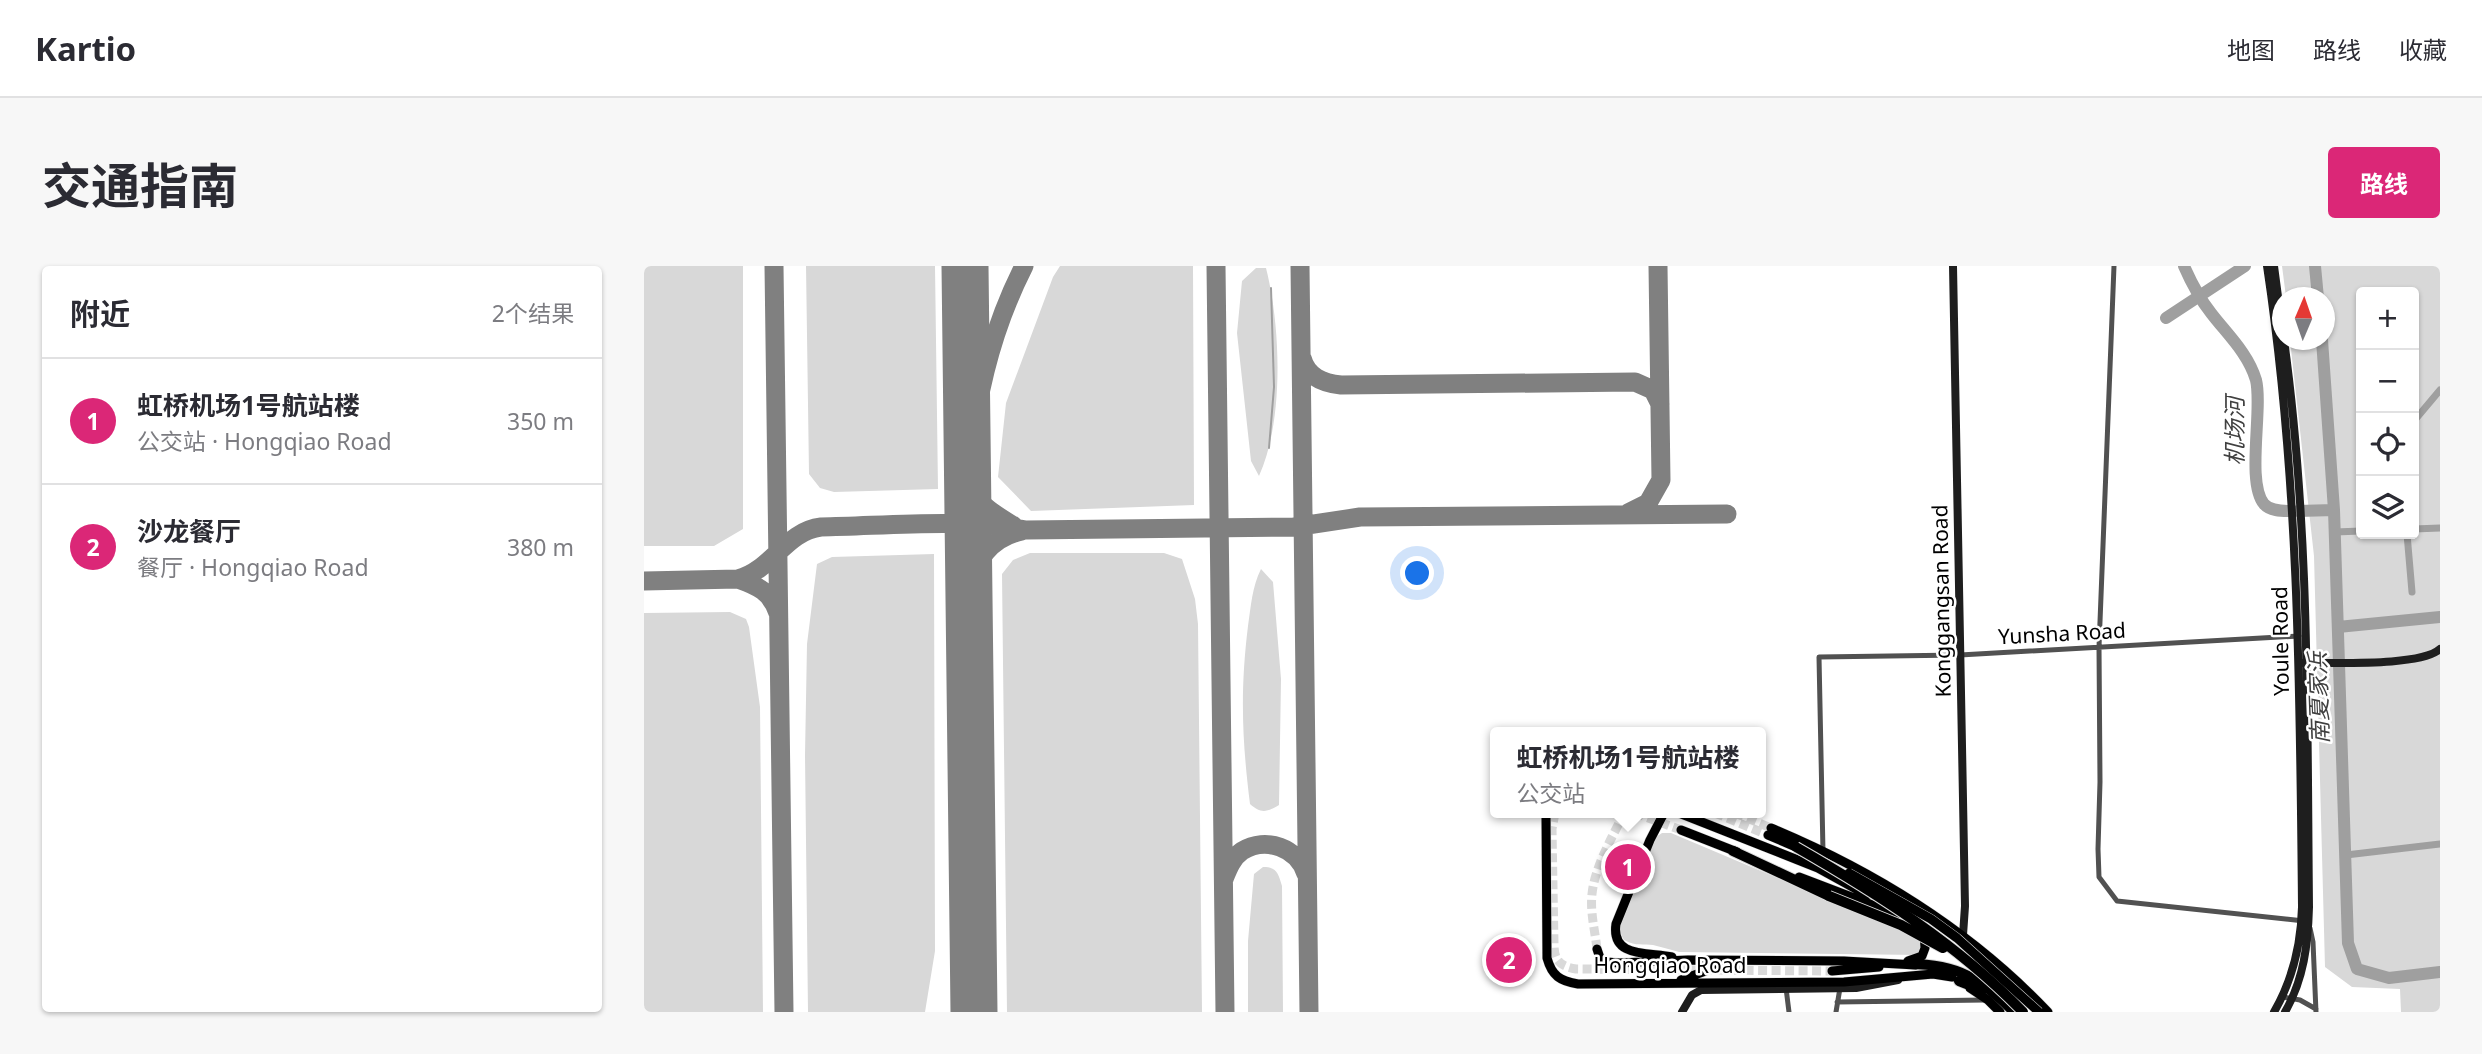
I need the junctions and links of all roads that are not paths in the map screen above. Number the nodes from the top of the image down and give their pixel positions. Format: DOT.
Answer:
graph roads {
  1 [pos="1953,266"];
  2 [pos="2114,266"];
  3 [pos="2267,266"];
  4 [pos="2274,266"];
  5 [pos="2277,287"];
  6 [pos="2285,350"];
  7 [pos="2302,636"];
  8 [pos="2099,648"];
  9 [pos="2440,649"];
  10 [pos="1960,655"];
  11 [pos="2303,663"];
  12 [pos="1546,818"];
  13 [pos="1661,818"];
  14 [pos="1692,818"];
  15 [pos="1681,830"];
  16 [pos="1749,841"];
  17 [pos="1797,847"];
  18 [pos="1733,851"];
  19 [pos="1823,852"];
  20 [pos="1913,921"];
  21 [pos="2305,922"];
  22 [pos="1963,935"];
  23 [pos="1597,949"];
  24 [pos="1688,960"];
  25 [pos="1732,960"];
  26 [pos="1892,963"];
  27 [pos="1910,964"];
  28 [pos="1910,976"];
  29 [pos="1955,979"];
  30 [pos="1676,982"];
  31 [pos="1996,986"];
  32 [pos="1786,988"];
  33 [pos="1840,988"];
  34 [pos="2283,997"];
  35 [pos="2293,998"];
  36 [pos="1988,1000"];
  37 [pos="1837,1002"];
  38 [pos="2316,1010"];
  39 [pos="2016,1011"];
  40 [pos="1682,1012"];
  41 [pos="1789,1012"];
  42 [pos="1836,1012"];
  43 [pos="2000,1012"];
  44 [pos="2030,1012"];
  45 [pos="2039,1012"];
  46 [pos="2048,1012"];
  47 [pos="2274,1012"];
  48 [pos="2285,1012"];
  1 -- 10 [label="main road, Konggangsan Road"];
  2 -- 8 [label="street"];
  3 -- 7 [label="main road, Youle Road"];
  4 -- 5 [label="main road"];
  6 -- 7 [label="main road, Youle Road"];
  7 -- 8 [label="street, Yunsha Road"];
  7 -- 11 [label="main road, Youle Road"];
  8 -- 10 [label="street, Yunsha Road"];
  8 -- 21 [label="street"];
  9 -- 11 [label="main road"];
  10 -- 19 [label="street, Yunsha Road"];
  10 -- 22 [label="main road, Konggangsan Road"];
  11 -- 21 [label="main road, Youle Road"];
  12 -- 30 [label="main road, Hongqiao Road"];
  13 -- 24 [label="main road"];
  14 -- 16 [label="main road"];
  15 -- 18 [label="main road"];
  16 -- 19 [label="main road"];
  16 -- 20 [label="main road"];
  17 -- 19 [label="main road"];
  17 -- 31 [label="highway, bridge"];
  17 -- 45 [label="main road, bridge"];
  18 -- 20 [label="main road"];
  18 -- 31 [label="highway, bridge"];
  19 -- 22 [label="main road"];
  20 -- 26 [label="main road"];
  20 -- 44 [label="main road"];
  21 -- 34 [label="main road, Youle Road"];
  21 -- 35 [label="main road, Youle Road"];
  21 -- 38 [label="street"];
  22 -- 46 [label="main road"];
  23 -- 24 [label="main road, Hongqiao Road"];
  24 -- 25 [label="main road, Hongqiao Road"];
  25 -- 26 [label="main road, Hongqiao Road"];
  25 -- 30 [label="main road"];
  26 -- 27 [label="main road, Hongqiao Road"];
  27 -- 28 [label="main road"];
  27 -- 29 [label="main road, Hongqiao Road"];
  27 -- 39 [label="highway"];
  28 -- 29 [label="main road, Hongqiao Road"];
  28 -- 30 [label="main road, Hongqiao Road"];
  28 -- 33 [label="main road"];
  29 -- 36 [label="main road, Hongqiao Road"];
  29 -- 39 [label="highway"];
  31 -- 39 [label="highway, bridge"];
  32 -- 33 [label="main road"];
  32 -- 40 [label="main road"];
  32 -- 41 [label="street"];
  33 -- 37 [label="street"];
  34 -- 35 [label="street"];
  34 -- 47 [label="main road, Youle Road"];
  35 -- 38 [label="street"];
  35 -- 48 [label="main road, Youle Road"];
  36 -- 37 [label="street"];
  36 -- 43 [label="main road, Hongqiao Road"];
  37 -- 42 [label="street"];
}
